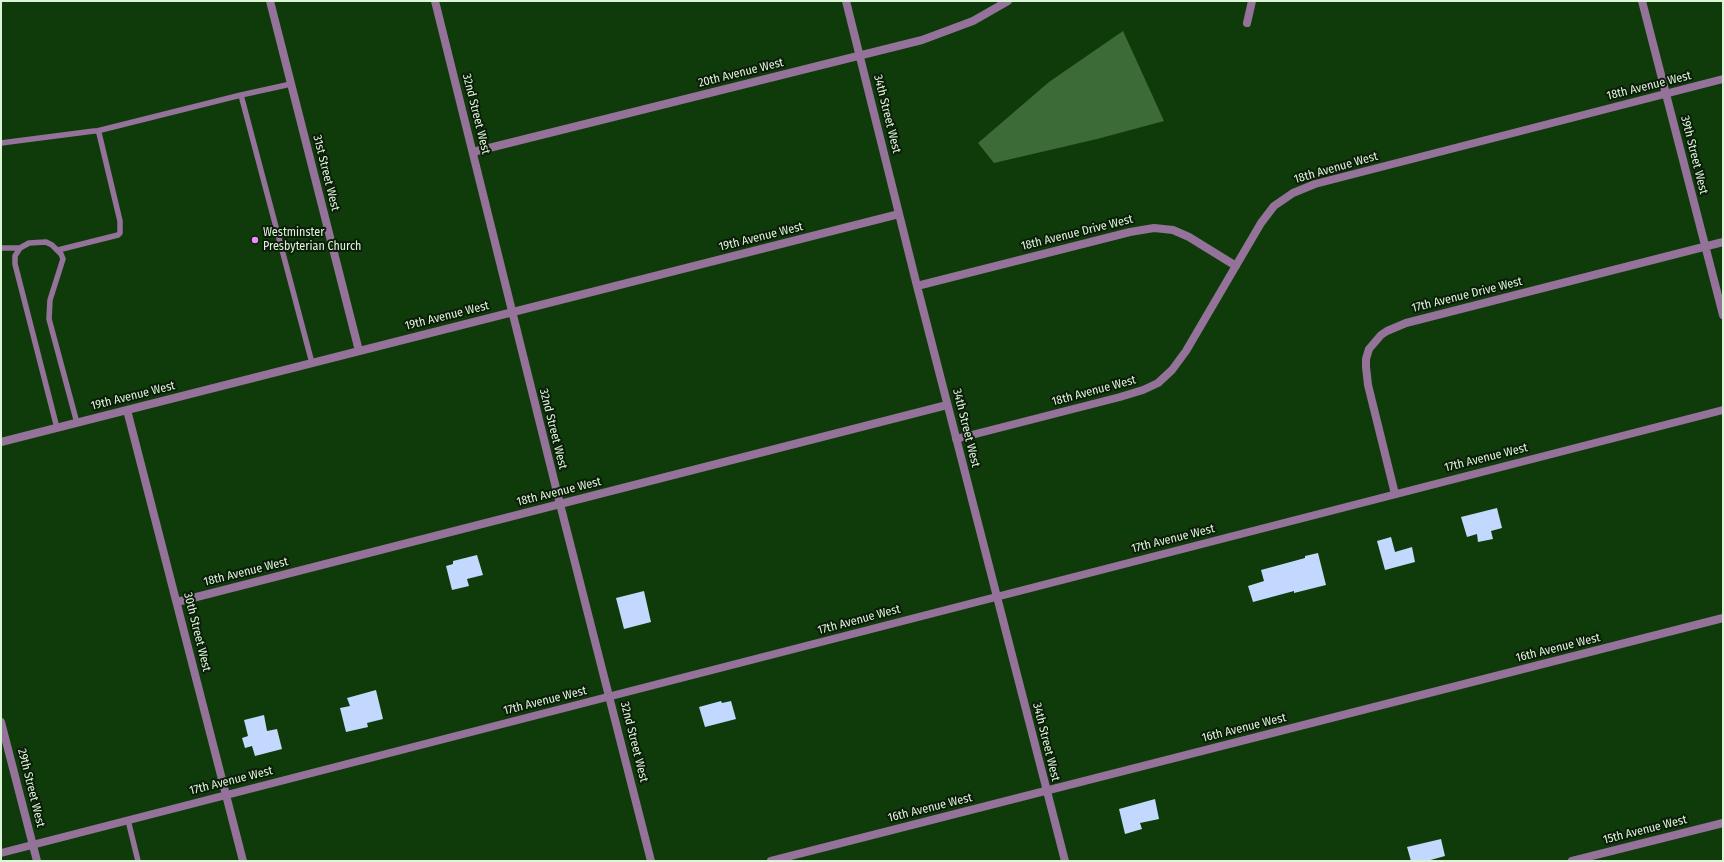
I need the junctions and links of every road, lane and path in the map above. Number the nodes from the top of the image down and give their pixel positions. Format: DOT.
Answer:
graph roads {
  1 [pos="270,1"];
  2 [pos="435,1"];
  3 [pos="846,1"];
  4 [pos="1008,1"];
  5 [pos="1252,1"];
  6 [pos="1642,1"];
  7 [pos="1247,23"];
  8 [pos="860,55"];
  9 [pos="1723,79"];
  10 [pos="291,84"];
  11 [pos="1666,94"];
  12 [pos="242,95"];
  13 [pos="98,131"];
  14 [pos="1,143"];
  15 [pos="473,152"];
  16 [pos="899,214"];
  17 [pos="1723,242"];
  18 [pos="1705,246"];
  19 [pos="1,248"];
  20 [pos="20,248"];
  21 [pos="58,250"];
  22 [pos="1236,266"];
  23 [pos="917,286"];
  24 [pos="512,312"];
  25 [pos="1723,314"];
  26 [pos="359,351"];
  27 [pos="312,363"];
  28 [pos="948,405"];
  29 [pos="128,410"];
  30 [pos="1723,410"];
  31 [pos="77,422"];
  32 [pos="57,428"];
  33 [pos="956,439"];
  34 [pos="1,442"];
  35 [pos="1396,494"];
  36 [pos="560,504"];
  37 [pos="997,596"];
  38 [pos="177,602"];
  39 [pos="1723,618"];
  40 [pos="610,697"];
  41 [pos="1,722"];
  42 [pos="1047,791"];
  43 [pos="226,795"];
  44 [pos="128,820"];
  45 [pos="1723,823"];
  46 [pos="33,845"];
  47 [pos="1,853"];
  48 [pos="1604,857"];
  49 [pos="37,861"];
  50 [pos="138,861"];
  51 [pos="243,861"];
  52 [pos="651,861"];
  53 [pos="771,861"];
  54 [pos="1065,861"];
  55 [pos="1572,861"];
  1 -- 10 [label="street, 31st Street West"];
  2 -- 15 [label="street, 32nd Street West"];
  3 -- 8 [label="street, 34th Street West"];
  4 -- 8 [label="street, 20th Avenue West"];
  5 -- 7 [label="street"];
  6 -- 11 [label="street, 39th Street West"];
  8 -- 15 [label="street, 20th Avenue West"];
  8 -- 16 [label="street, 34th Street West"];
  9 -- 11 [label="street, 18th Avenue West"];
  10 -- 12 [label="lane"];
  10 -- 26 [label="street, 31st Street West"];
  11 -- 18 [label="street, 39th Street West"];
  11 -- 22 [label="street, 18th Avenue West"];
  12 -- 13 [label="lane"];
  12 -- 27 [label="lane"];
  13 -- 14 [label="lane"];
  13 -- 21 [label="lane"];
  15 -- 24 [label="street, 32nd Street West"];
  16 -- 23 [label="street, 34th Street West"];
  16 -- 24 [label="street, 19th Avenue West"];
  17 -- 18 [label="street, 17th Avenue Drive West"];
  18 -- 25 [label="street, 39th Street West"];
  18 -- 35 [label="street, 17th Avenue Drive West"];
  19 -- 20 [label="lane"];
  20 -- 21 [label="lane"];
  20 -- 32 [label="lane"];
  21 -- 31 [label="lane"];
  22 -- 23 [label="street, 18th Avenue Drive West"];
  22 -- 33 [label="street, 18th Avenue West"];
  23 -- 28 [label="street, 34th Street West"];
  24 -- 26 [label="street, 19th Avenue West"];
  24 -- 36 [label="street, 32nd Street West"];
  26 -- 27 [label="street, 19th Avenue West"];
  27 -- 29 [label="street, 19th Avenue West"];
  28 -- 33 [label="street, 34th Street West"];
  28 -- 36 [label="street, 18th Avenue West"];
  29 -- 31 [label="street, 19th Avenue West"];
  29 -- 38 [label="street, 30th Street West"];
  30 -- 35 [label="street, 17th Avenue West"];
  31 -- 32 [label="street, 19th Avenue West"];
  32 -- 34 [label="street, 19th Avenue West"];
  33 -- 37 [label="street, 34th Street West"];
  35 -- 37 [label="street, 17th Avenue West"];
  36 -- 38 [label="street, 18th Avenue West"];
  36 -- 40 [label="street, 32nd Street West"];
  37 -- 40 [label="street, 17th Avenue West"];
  37 -- 42 [label="street, 34th Street West"];
  38 -- 43 [label="street, 30th Street West"];
  39 -- 42 [label="street, 16th Avenue West"];
  40 -- 43 [label="street, 17th Avenue West"];
  40 -- 52 [label="street, 32nd Street West"];
  41 -- 46 [label="street, 29th Street West"];
  42 -- 53 [label="street, 16th Avenue West"];
  42 -- 54 [label="street, 34th Street West"];
  43 -- 44 [label="street, 17th Avenue West"];
  43 -- 51 [label="street, 30th Street West"];
  44 -- 46 [label="street, 17th Avenue West"];
  44 -- 50 [label="lane"];
  45 -- 48 [label="street, 15th Avenue West"];
  46 -- 47 [label="street, 17th Avenue West"];
  46 -- 49 [label="street, 29th Street West"];
  48 -- 55 [label="street, 15th Avenue West"];
}
